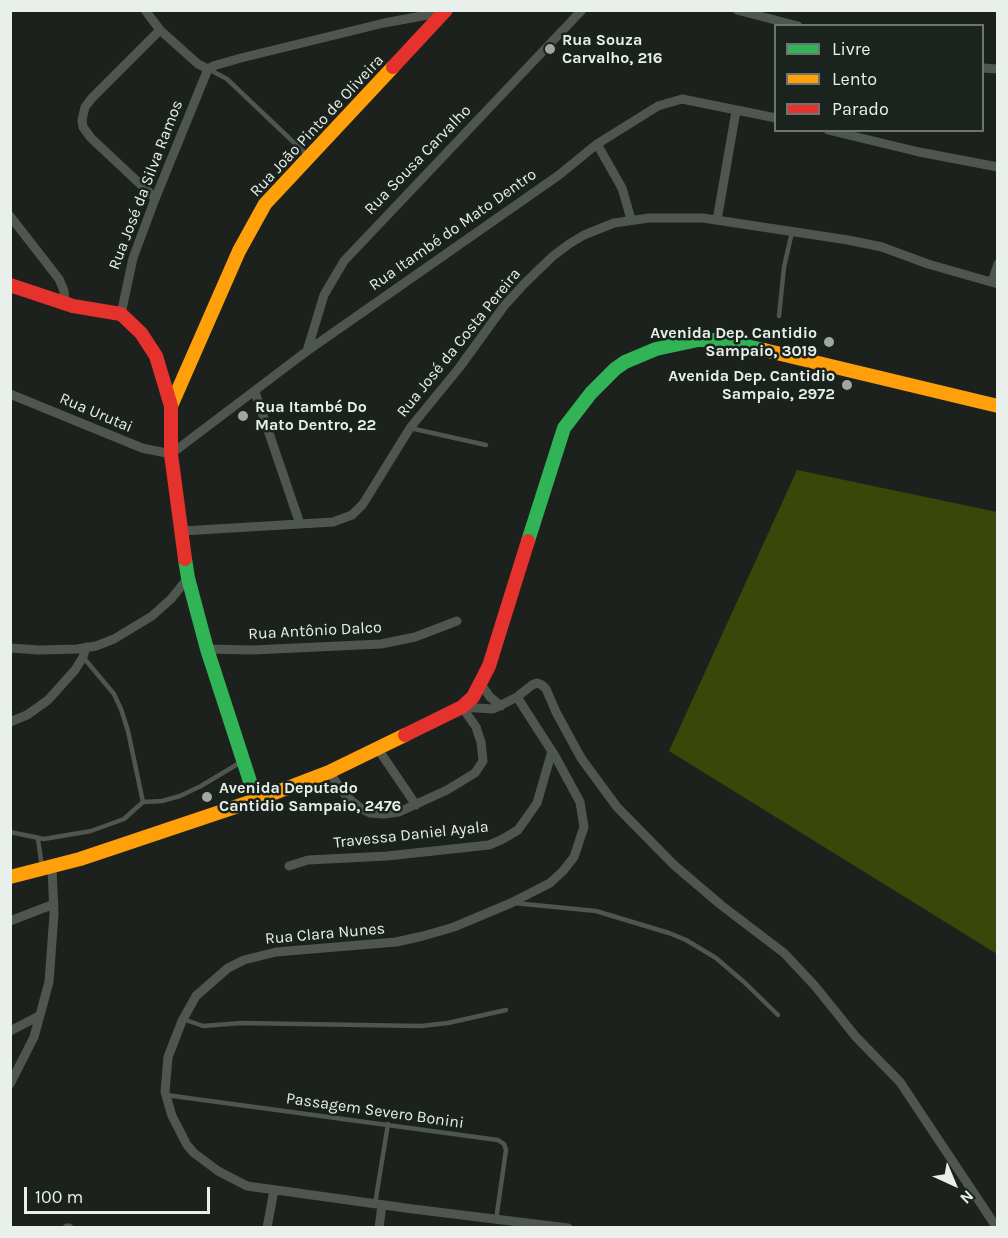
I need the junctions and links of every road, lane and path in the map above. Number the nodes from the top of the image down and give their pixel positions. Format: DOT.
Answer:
graph roads {
  1 [pos="145,10"];
  2 [pos="582,10"];
  3 [pos="737,10"];
  4 [pos="447,11"];
  5 [pos="790,24"];
  6 [pos="160,30"];
  7 [pos="208,69"];
  8 [pos="736,111"];
  9 [pos="774,118"];
  10 [pos="836,132"];
  11 [pos="597,144"];
  12 [pos="308,157"];
  13 [pos="998,167"];
  14 [pos="155,198"];
  15 [pos="10,216"];
  16 [pos="631,219"];
  17 [pos="717,220"];
  18 [pos="792,232"];
  19 [pos="998,264"];
  20 [pos="995,283"];
  21 [pos="10,285"];
  22 [pos="65,303"];
  23 [pos="121,313"];
  24 [pos="779,316"];
  25 [pos="307,351"];
  26 [pos="255,392"];
  27 [pos="10,394"];
  28 [pos="171,406"];
  29 [pos="998,406"];
  30 [pos="410,428"];
  31 [pos="486,445"];
  32 [pos="171,454"];
  33 [pos="300,525"];
  34 [pos="182,531"];
  35 [pos="188,578"];
  36 [pos="457,621"];
  37 [pos="10,648"];
  38 [pos="207,649"];
  39 [pos="85,652"];
  40 [pos="481,684"];
  41 [pos="517,697"];
  42 [pos="501,706"];
  43 [pos="462,708"];
  44 [pos="10,722"];
  45 [pos="378,749"];
  46 [pos="552,751"];
  47 [pos="243,761"];
  48 [pos="329,772"];
  49 [pos="256,800"];
  50 [pos="143,802"];
  51 [pos="416,805"];
  52 [pos="10,832"];
  53 [pos="38,839"];
  54 [pos="289,866"];
  55 [pos="47,869"];
  56 [pos="10,877"];
  57 [pos="511,903"];
  58 [pos="54,904"];
  59 [pos="10,921"];
  60 [pos="506,1010"];
  61 [pos="778,1015"];
  62 [pos="39,1016"];
  63 [pos="183,1019"];
  64 [pos="10,1031"];
  65 [pos="10,1084"];
  66 [pos="166,1095"];
  67 [pos="388,1124"];
  68 [pos="274,1190"];
  69 [pos="379,1205"];
  70 [pos="500,1223"];
  71 [pos="267,1227"];
  72 [pos="379,1227"];
  73 [pos="568,1227"];
  74 [pos="996,1227"];
  1 -- 6 [label="street"];
  2 -- 25 [label="street, Rua Sousa Carvalho"];
  3 -- 5 [label="street"];
  4 -- 7 [label="street"];
  4 -- 12 [label="main road, Rua João Pinto de Oliveira"];
  6 -- 7 [label="street"];
  6 -- 14 [label="street"];
  7 -- 12 [label="lane"];
  7 -- 14 [label="street, Rua José da Silva Ramos"];
  8 -- 9 [label="street, Rua Itambé do Mato Dentro"];
  8 -- 11 [label="street, Rua Itambé do Mato Dentro"];
  8 -- 17 [label="street"];
  10 -- 13 [label="street"];
  11 -- 16 [label="street"];
  11 -- 25 [label="street, Rua Itambé do Mato Dentro"];
  12 -- 28 [label="main road, Rua João Pinto de Oliveira"];
  14 -- 23 [label="street, Rua José da Silva Ramos"];
  15 -- 22 [label="street"];
  16 -- 17 [label="street, Rua José da Costa Pereira"];
  16 -- 30 [label="street, Rua José da Costa Pereira"];
  17 -- 18 [label="street, Rua José da Costa Pereira"];
  18 -- 20 [label="street, Rua José da Costa Pereira"];
  18 -- 24 [label="lane"];
  19 -- 20 [label="street"];
  21 -- 22 [label="main road"];
  22 -- 23 [label="main road"];
  23 -- 28 [label="main road"];
  25 -- 26 [label="street, Rua Itambé do Mato Dentro"];
  26 -- 32 [label="street, Rua Itambé do Mato Dentro"];
  26 -- 33 [label="street"];
  27 -- 32 [label="street, Rua Urutai"];
  28 -- 32 [label="main road"];
  29 -- 40 [label="main road"];
  30 -- 31 [label="lane"];
  30 -- 33 [label="street, Rua José da Costa Pereira"];
  32 -- 34 [label="main road"];
  33 -- 34 [label="street, Rua José da Costa Pereira"];
  34 -- 35 [label="main road"];
  35 -- 38 [label="main road"];
  35 -- 39 [label="street"];
  36 -- 38 [label="street, Rua Antônio Dalco"];
  37 -- 39 [label="street"];
  38 -- 47 [label="main road"];
  39 -- 44 [label="street"];
  39 -- 50 [label="lane"];
  40 -- 42 [label="street"];
  40 -- 43 [label="main road"];
  41 -- 42 [label="street"];
  41 -- 46 [label="street, Rua Clara Nunes"];
  41 -- 74 [label="street"];
  42 -- 43 [label="street"];
  43 -- 45 [label="main road"];
  43 -- 51 [label="street"];
  45 -- 48 [label="main road"];
  45 -- 51 [label="street"];
  46 -- 54 [label="street, Travessa Daniel Ayala"];
  46 -- 57 [label="street, Rua Clara Nunes"];
  47 -- 49 [label="main road"];
  47 -- 50 [label="lane"];
  48 -- 49 [label="main road"];
  48 -- 51 [label="street"];
  49 -- 55 [label="main road"];
  50 -- 53 [label="lane"];
  52 -- 53 [label="lane"];
  53 -- 55 [label="lane"];
  55 -- 56 [label="main road"];
  55 -- 58 [label="street"];
  57 -- 61 [label="lane"];
  57 -- 63 [label="street, Rua Clara Nunes"];
  58 -- 59 [label="street"];
  58 -- 62 [label="street"];
  60 -- 63 [label="lane"];
  62 -- 64 [label="street"];
  62 -- 65 [label="street"];
  63 -- 66 [label="street, Rua Clara Nunes"];
  66 -- 67 [label="lane, Passagem Severo Bonini"];
  66 -- 68 [label="street, Rua Clara Nunes"];
  67 -- 69 [label="lane"];
  67 -- 70 [label="lane, Passagem Severo Bonini"];
  68 -- 69 [label="street, Rua Clara Nunes"];
  68 -- 71 [label="street"];
  69 -- 70 [label="street, Rua Clara Nunes"];
  69 -- 72 [label="street"];
  70 -- 73 [label="street, Rua Clara Nunes"];
}
